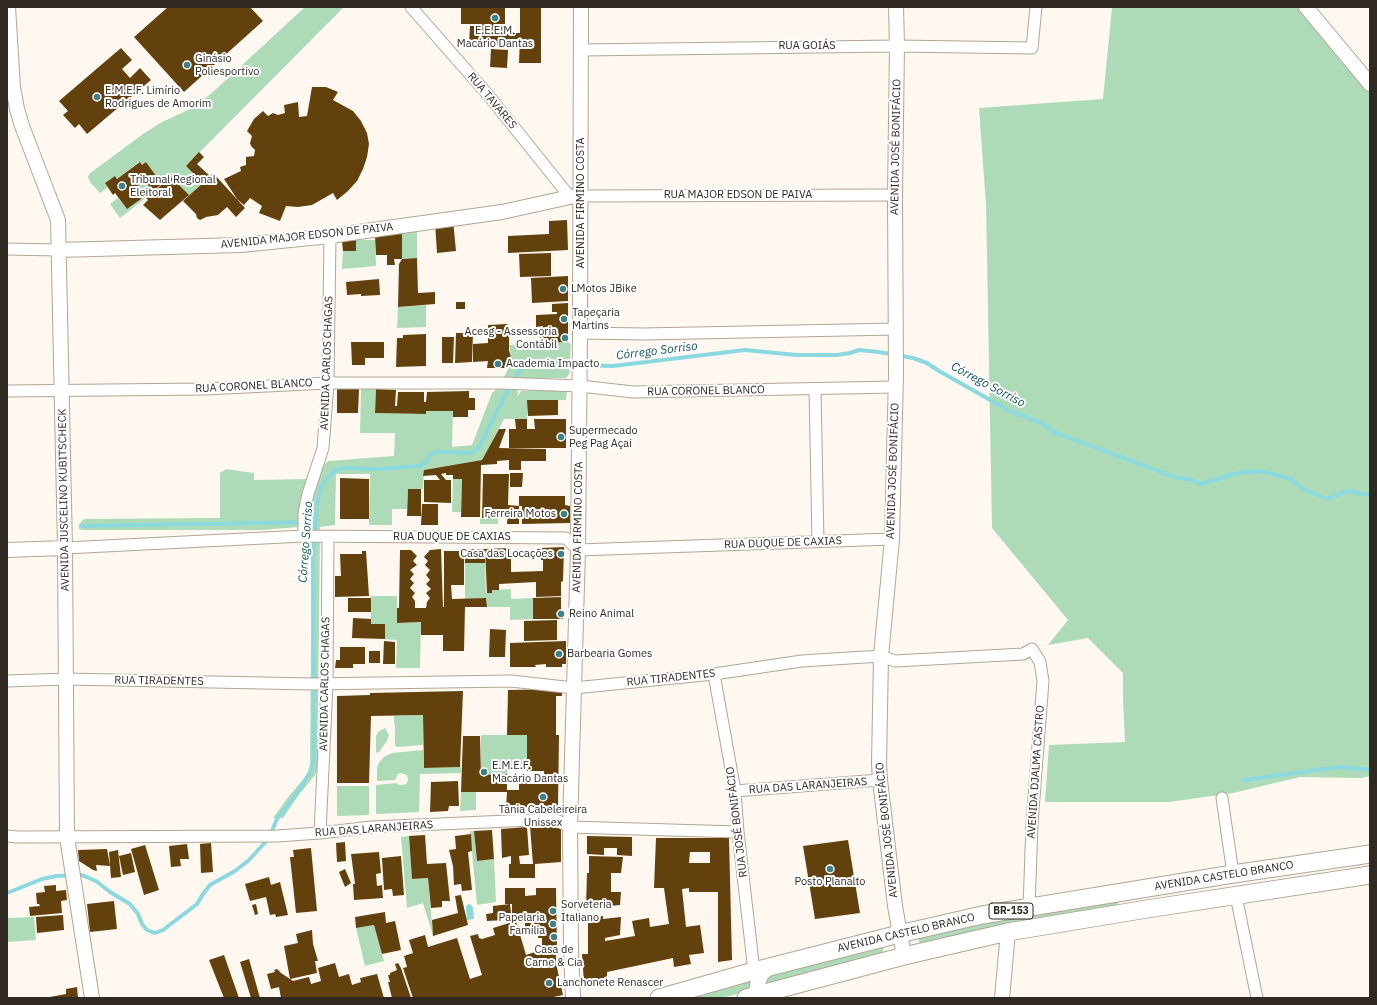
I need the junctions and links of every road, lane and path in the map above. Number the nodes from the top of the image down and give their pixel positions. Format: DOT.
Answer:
graph roads {
  1 [pos="8,7"];
  2 [pos="411,7"];
  3 [pos="581,7"];
  4 [pos="896,7"];
  5 [pos="1036,7"];
  6 [pos="1306,7"];
  7 [pos="897,46"];
  8 [pos="581,50"];
  9 [pos="1370,84"];
  10 [pos="895,195"];
  11 [pos="575,196"];
  12 [pos="330,236"];
  13 [pos="7,249"];
  14 [pos="58,250"];
  15 [pos="896,329"];
  16 [pos="580,333"];
  17 [pos="896,381"];
  18 [pos="580,382"];
  19 [pos="328,383"];
  20 [pos="815,389"];
  21 [pos="7,391"];
  22 [pos="61,391"];
  23 [pos="316,536"];
  24 [pos="892,539"];
  25 [pos="818,542"];
  26 [pos="65,548"];
  27 [pos="7,550"];
  28 [pos="578,550"];
  29 [pos="1023,654"];
  30 [pos="881,656"];
  31 [pos="714,674"];
  32 [pos="67,679"];
  33 [pos="7,681"];
  34 [pos="319,684"];
  35 [pos="574,688"];
  36 [pos="880,780"];
  37 [pos="736,791"];
  38 [pos="1222,798"];
  39 [pos="570,827"];
  40 [pos="738,832"];
  41 [pos="320,833"];
  42 [pos="7,836"];
  43 [pos="67,837"];
  44 [pos="1370,854"];
  45 [pos="1233,874"];
  46 [pos="1370,875"];
  47 [pos="1145,888"];
  48 [pos="1236,896"];
  49 [pos="1029,908"];
  50 [pos="1147,909"];
  51 [pos="1008,932"];
  52 [pos="900,934"];
  53 [pos="904,956"];
  54 [pos="762,969"];
  55 [pos="753,997"];
  56 [pos="92,998"];
  57 [pos="573,998"];
  58 [pos="659,998"];
  59 [pos="1002,998"];
  60 [pos="1257,998"];
  1 -- 14 [label="street, AVENIDA JUSCELINO KUBITSCHECK"];
  2 -- 11 [label="street, RUA TAVARES"];
  3 -- 8 [label="street, AVENIDA FIRMINO COSTA"];
  4 -- 7 [label="street, AVENIDA JOSÉ BONIFÁCIO"];
  5 -- 7 [label="street, RUA GOIÁS"];
  6 -- 9 [label="street"];
  7 -- 8 [label="street, RUA GOIÁS"];
  7 -- 10 [label="street, AVENIDA JOSÉ BONIFÁCIO"];
  8 -- 11 [label="street, AVENIDA FIRMINO COSTA"];
  10 -- 11 [label="street, RUA MAJOR EDSON DE PAIVA"];
  10 -- 15 [label="street, AVENIDA JOSÉ BONIFÁCIO"];
  11 -- 12 [label="street, AVENIDA MAJOR EDSON DE PAIVA"];
  11 -- 16 [label="street, AVENIDA FIRMINO COSTA"];
  12 -- 14 [label="street, AVENIDA MAJOR EDSON DE PAIVA"];
  12 -- 19 [label="street, AVENIDA CARLOS CHAGAS"];
  13 -- 14 [label="street, AVENIDA MAJOR EDSON DE PAIVA"];
  14 -- 22 [label="street, AVENIDA JUSCELINO KUBITSCHECK"];
  15 -- 16 [label="street"];
  15 -- 17 [label="street, AVENIDA JOSÉ BONIFÁCIO"];
  16 -- 18 [label="street, AVENIDA FIRMINO COSTA"];
  17 -- 20 [label="street, RUA CORONEL BLANCO"];
  17 -- 24 [label="street, AVENIDA JOSÉ BONIFÁCIO"];
  18 -- 19 [label="street, RUA CORONEL BLANCO"];
  18 -- 20 [label="street, RUA CORONEL BLANCO"];
  18 -- 28 [label="street, AVENIDA FIRMINO COSTA"];
  19 -- 22 [label="street, RUA CORONEL BLANCO"];
  19 -- 23 [label="street, AVENIDA CARLOS CHAGAS"];
  20 -- 25 [label="street"];
  21 -- 22 [label="street, RUA CORONEL BLANCO"];
  22 -- 26 [label="street, AVENIDA JUSCELINO KUBITSCHECK"];
  23 -- 26 [label="street, RUA DUQUE DE CAXIAS"];
  23 -- 28 [label="street, RUA DUQUE DE CAXIAS"];
  23 -- 34 [label="street, AVENIDA CARLOS CHAGAS"];
  24 -- 25 [label="street, RUA DUQUE DE CAXIAS"];
  24 -- 30 [label="street, AVENIDA JOSÉ BONIFÁCIO"];
  25 -- 28 [label="street, RUA DUQUE DE CAXIAS"];
  26 -- 27 [label="street, RUA DUQUE DE CAXIAS"];
  26 -- 32 [label="street, AVENIDA JUSCELINO KUBITSCHECK"];
  28 -- 35 [label="street, AVENIDA FIRMINO COSTA"];
  29 -- 30 [label="street, RUA TIRADENTES"];
  29 -- 49 [label="street, AVENIDA DJALMA CASTRO"];
  30 -- 31 [label="street, RUA TIRADENTES"];
  30 -- 36 [label="street, AVENIDA JOSÉ BONIFÁCIO"];
  31 -- 35 [label="street, RUA TIRADENTES"];
  31 -- 37 [label="street, RUA JOSÉ BONIFÁCIO"];
  32 -- 33 [label="street, RUA TIRADENTES"];
  32 -- 34 [label="street, RUA TIRADENTES"];
  32 -- 43 [label="street, AVENIDA JUSCELINO KUBITSCHECK"];
  34 -- 35 [label="street, RUA TIRADENTES"];
  34 -- 41 [label="street, AVENIDA CARLOS CHAGAS"];
  35 -- 39 [label="street, AVENIDA FIRMINO COSTA"];
  36 -- 37 [label="street, RUA DAS LARANJEIRAS"];
  36 -- 52 [label="street, AVENIDA JOSÉ BONIFÁCIO"];
  37 -- 40 [label="street, RUA JOSÉ BONIFÁCIO"];
  38 -- 45 [label="street"];
  39 -- 40 [label="street, RUA DAS LARANJEIRAS"];
  39 -- 41 [label="street, RUA DAS LARANJEIRAS"];
  39 -- 57 [label="street, AVENIDA FIRMINO COSTA"];
  40 -- 54 [label="street, RUA JOSÉ BONIFÁCIO"];
  41 -- 43 [label="street, RUA DAS LARANJEIRAS"];
  42 -- 43 [label="street, RUA DAS LARANJEIRAS"];
  43 -- 56 [label="street, AVENIDA JUSCELINO KUBITSCHECK"];
  44 -- 45 [label="main road, AVENIDA CASTELO BRANCO / BR-153"];
  45 -- 47 [label="main road, AVENIDA CASTELO BRANCO / BR-153"];
  46 -- 48 [label="main road, AVENIDA CASTELO BRANCO / BR-153"];
  47 -- 49 [label="main road, AVENIDA CASTELO BRANCO / BR-153"];
  47 -- 50 [label="main road"];
  48 -- 50 [label="main road, AVENIDA CASTELO BRANCO / BR-153"];
  48 -- 60 [label="street"];
  49 -- 52 [label="main road, AVENIDA CASTELO BRANCO / BR-153"];
  50 -- 51 [label="main road, AVENIDA CASTELO BRANCO / BR-153"];
  51 -- 53 [label="main road, AVENIDA CASTELO BRANCO / BR-153"];
  51 -- 59 [label="street"];
  52 -- 53 [label="street, AVENIDA JOSÉ BONIFÁCIO"];
  52 -- 54 [label="main road, AVENIDA CASTELO BRANCO / BR-153"];
  53 -- 55 [label="main road, AVENIDA CASTELO BRANCO / BR-153"];
  54 -- 55 [label="street"];
  54 -- 58 [label="main road, AVENIDA CASTELO BRANCO / BR-153"];
}
